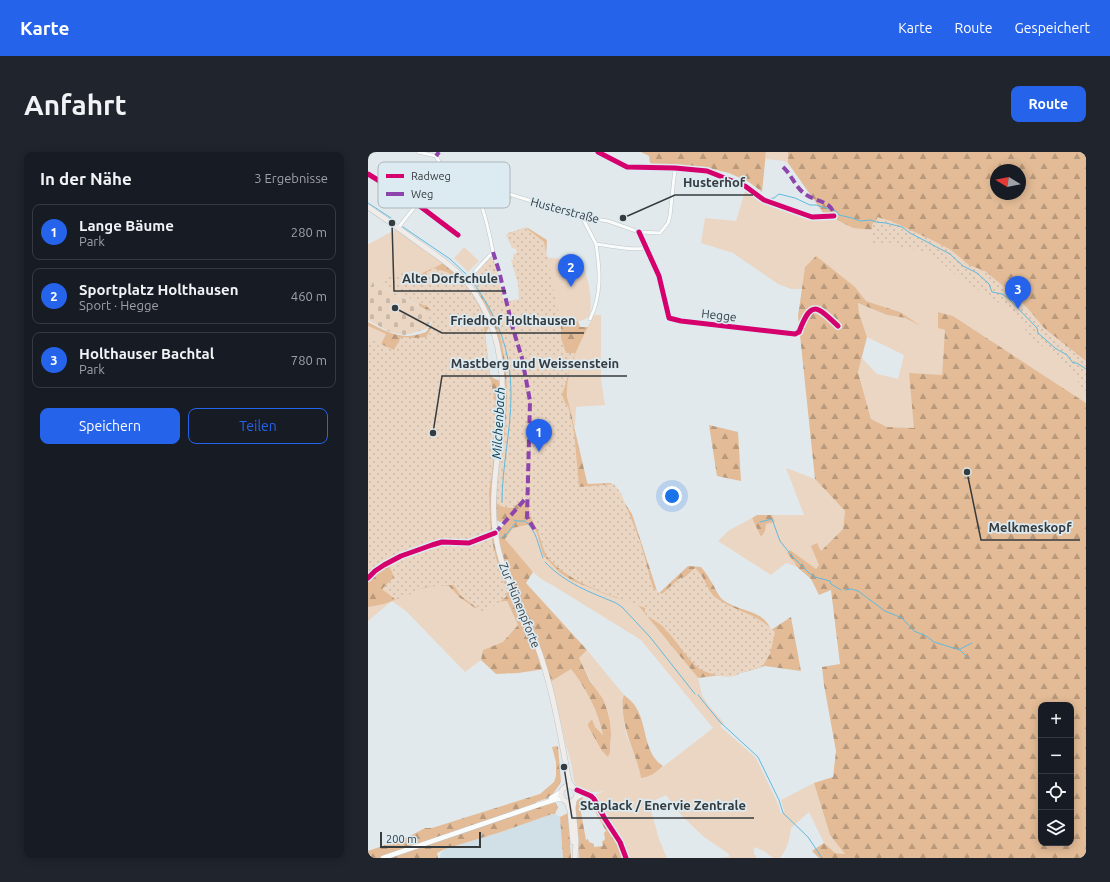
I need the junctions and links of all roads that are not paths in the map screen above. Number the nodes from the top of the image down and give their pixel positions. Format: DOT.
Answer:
graph roads {
  1 [pos="418,152"];
  2 [pos="439,152"];
  3 [pos="598,152"];
  4 [pos="436,156"];
  5 [pos="439,162"];
  6 [pos="675,168"];
  7 [pos="368,174"];
  8 [pos="378,180"];
  9 [pos="510,194"];
  10 [pos="368,207"];
  11 [pos="414,208"];
  12 [pos="422,208"];
  13 [pos="482,208"];
  14 [pos="834,216"];
  15 [pos="582,217"];
  16 [pos="398,228"];
  17 [pos="639,232"];
  18 [pos="458,235"];
  19 [pos="596,244"];
  20 [pos="647,248"];
  21 [pos="466,281"];
  22 [pos="590,319"];
  23 [pos="838,326"];
  24 [pos="495,533"];
  25 [pos="368,578"];
  26 [pos="562,748"];
  27 [pos="572,786"];
  28 [pos="564,787"];
  29 [pos="577,790"];
  30 [pos="561,792"];
  31 [pos="584,794"];
  32 [pos="575,799"];
  33 [pos="565,800"];
  34 [pos="538,805"];
  35 [pos="575,848"];
  36 [pos="383,858"];
  37 [pos="575,858"];
  38 [pos="626,858"];
  1 -- 4 [label="street"];
  2 -- 4 [label="street"];
  3 -- 6 [label="street"];
  4 -- 5 [label="street"];
  6 -- 14 [label="street"];
  6 -- 17 [label="street, Husterstraße"];
  7 -- 8 [label="street"];
  9 -- 15 [label="street, Husterstraße"];
  10 -- 16 [label="main road, Zur Hünenpforte"];
  11 -- 16 [label="street"];
  12 -- 18 [label="street"];
  13 -- 21 [label="street"];
  15 -- 17 [label="street, Husterstraße"];
  15 -- 19 [label="street"];
  16 -- 21 [label="main road, Zur Hünenpforte"];
  17 -- 20 [label="street, Hegge"];
  19 -- 20 [label="street"];
  19 -- 22 [label="street"];
  20 -- 23 [label="street, Hegge"];
  21 -- 24 [label="main road, Zur Hünenpforte"];
  24 -- 25 [label="street"];
  24 -- 26 [label="main road, Zur Hünenpforte"];
  26 -- 27 [label="main road, Zur Hünenpforte"];
  26 -- 28 [label="main road, Zur Hünenpforte"];
  27 -- 28 [label="main road"];
  27 -- 29 [label="main road"];
  28 -- 30 [label="main road"];
  29 -- 31 [label="street"];
  29 -- 32 [label="main road"];
  30 -- 33 [label="main road"];
  30 -- 34 [label="main road"];
  31 -- 32 [label="street"];
  31 -- 38 [label="street"];
  32 -- 33 [label="main road"];
  32 -- 35 [label="main road"];
  33 -- 34 [label="main road"];
  33 -- 35 [label="main road"];
  34 -- 36 [label="main road"];
  35 -- 37 [label="main road"];
}
